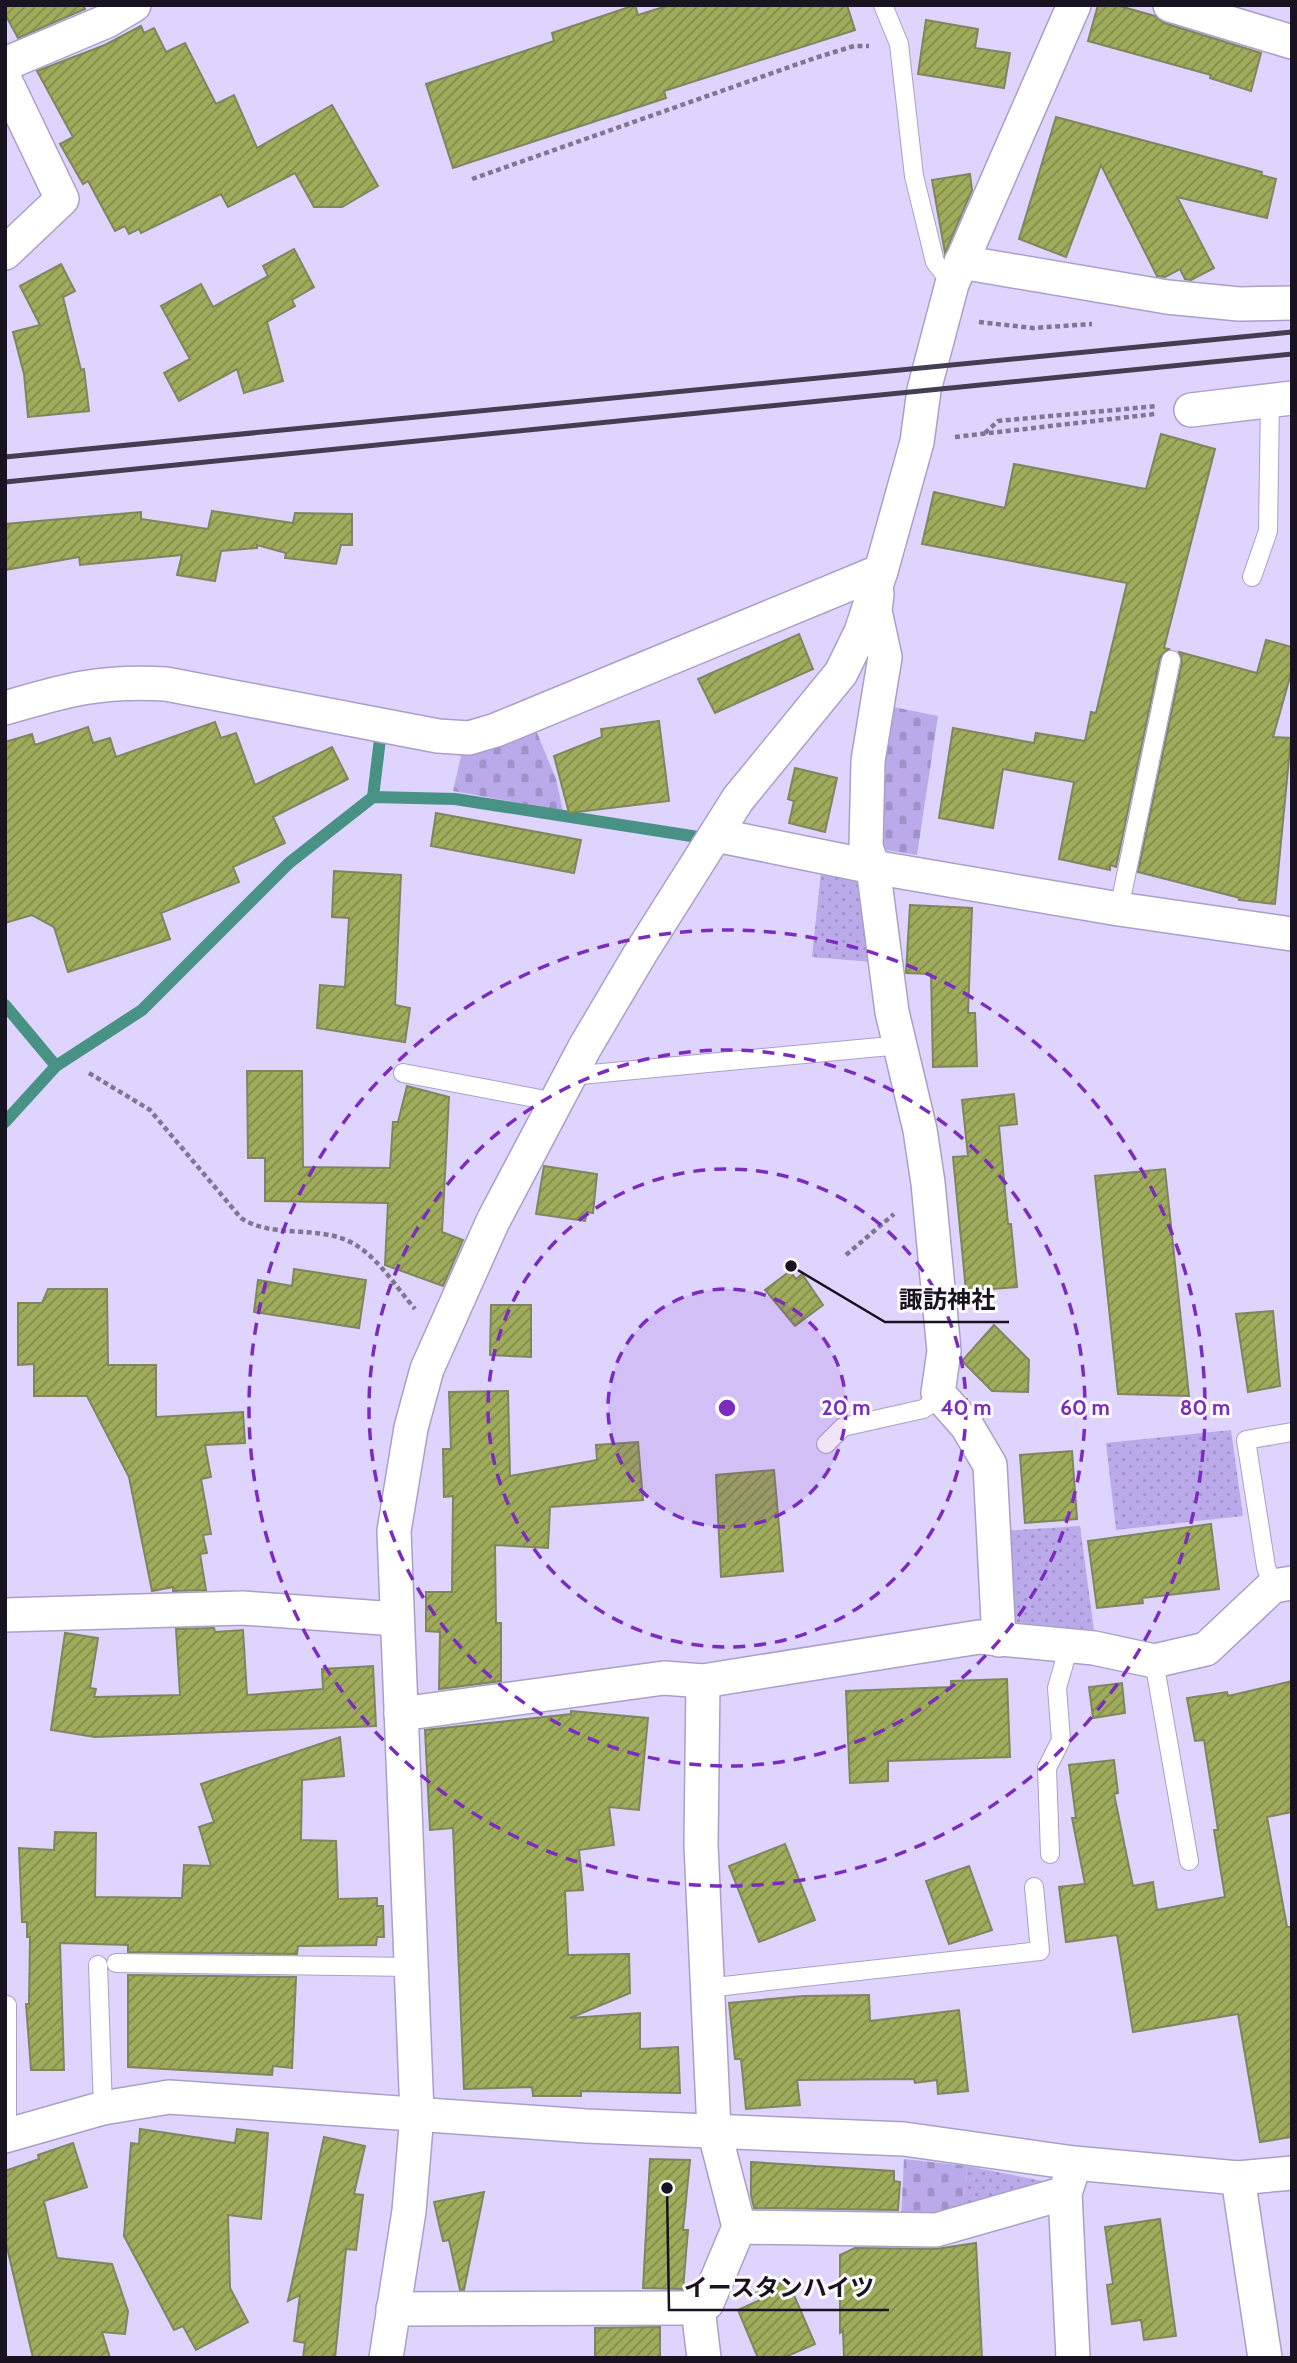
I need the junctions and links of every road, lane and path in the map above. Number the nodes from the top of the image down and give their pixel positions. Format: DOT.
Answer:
graph roads {
  1 [pos="134,5"];
  2 [pos="883,5"];
  3 [pos="1074,5"];
  4 [pos="1170,5"];
  5 [pos="1292,42"];
  6 [pos="899,44"];
  7 [pos="5,64"];
  8 [pos="5,80"];
  9 [pos="472,179"];
  10 [pos="5,253"];
  11 [pos="957,273"];
  12 [pos="1292,303"];
  13 [pos="978,322"];
  14 [pos="1101,324"];
  15 [pos="1281,400"];
  16 [pos="1178,408"];
  17 [pos="985,433"];
  18 [pos="917,442"];
  19 [pos="881,571"];
  20 [pos="1252,578"];
  21 [pos="1171,660"];
  22 [pos="5,708"];
  23 [pos="716,835"];
  24 [pos="873,867"];
  25 [pos="1119,909"];
  26 [pos="1292,934"];
  27 [pos="901,1045"];
  28 [pos="89,1073"];
  29 [pos="403,1073"];
  30 [pos="563,1089"];
  31 [pos="928,1183"];
  32 [pos="846,1255"];
  33 [pos="440,1339"];
  34 [pos="938,1393"];
  35 [pos="1292,1432"];
  36 [pos="826,1444"];
  37 [pos="1282,1584"];
  38 [pos="5,1615"];
  39 [pos="396,1619"];
  40 [pos="999,1640"];
  41 [pos="1069,1646"];
  42 [pos="1154,1661"];
  43 [pos="703,1681"];
  44 [pos="401,1714"];
  45 [pos="1050,1854"];
  46 [pos="1189,1861"];
  47 [pos="1034,1887"];
  48 [pos="412,1967"];
  49 [pos="706,1989"];
  50 [pos="7,2005"];
  51 [pos="103,2108"];
  52 [pos="417,2114"];
  53 [pos="714,2130"];
  54 [pos="6,2136"];
  55 [pos="1292,2173"];
  56 [pos="1070,2178"];
  57 [pos="1238,2178"];
  58 [pos="739,2227"];
  59 [pos="698,2308"];
  60 [pos="393,2309"];
  61 [pos="386,2358"];
  62 [pos="704,2358"];
  63 [pos="1073,2358"];
  64 [pos="1265,2358"];
  1 -- 7 [label="street"];
  2 -- 6 [label="lane"];
  3 -- 11 [label="street"];
  4 -- 5 [label="street"];
  6 -- 9 [label="path"];
  6 -- 11 [label="lane"];
  8 -- 10 [label="street"];
  11 -- 12 [label="street"];
  11 -- 18 [label="street"];
  13 -- 14 [label="path"];
  15 -- 16 [label="street"];
  15 -- 20 [label="lane"];
  16 -- 17 [label="path"];
  16 -- 17 [label="path"];
  17 -- 18 [label="path"];
  18 -- 19 [label="street"];
  19 -- 22 [label="street"];
  19 -- 23 [label="street"];
  19 -- 24 [label="street"];
  21 -- 25 [label="lane"];
  23 -- 24 [label="street"];
  23 -- 30 [label="street"];
  24 -- 25 [label="street"];
  24 -- 27 [label="street"];
  25 -- 26 [label="street"];
  27 -- 30 [label="lane"];
  27 -- 31 [label="street"];
  28 -- 33 [label="path"];
  29 -- 30 [label="lane"];
  30 -- 33 [label="street"];
  31 -- 32 [label="path"];
  31 -- 34 [label="street"];
  33 -- 39 [label="street"];
  34 -- 36 [label="lane"];
  34 -- 40 [label="street"];
  35 -- 37 [label="lane"];
  37 -- 42 [label="street"];
  38 -- 39 [label="street"];
  39 -- 44 [label="street"];
  40 -- 41 [label="street"];
  40 -- 43 [label="street"];
  41 -- 42 [label="street"];
  41 -- 45 [label="lane"];
  42 -- 46 [label="lane"];
  43 -- 44 [label="street"];
  43 -- 49 [label="street"];
  44 -- 48 [label="street"];
  47 -- 49 [label="lane"];
  48 -- 51 [label="lane"];
  48 -- 52 [label="street"];
  49 -- 53 [label="street"];
  50 -- 54 [label="lane"];
  51 -- 52 [label="street"];
  51 -- 54 [label="street"];
  52 -- 53 [label="street"];
  52 -- 60 [label="street"];
  53 -- 56 [label="street"];
  53 -- 58 [label="street"];
  55 -- 57 [label="street"];
  56 -- 57 [label="street"];
  56 -- 58 [label="street"];
  56 -- 63 [label="street"];
  57 -- 64 [label="street"];
  58 -- 59 [label="street"];
  59 -- 60 [label="street"];
  59 -- 62 [label="street"];
  60 -- 61 [label="street"];
}
